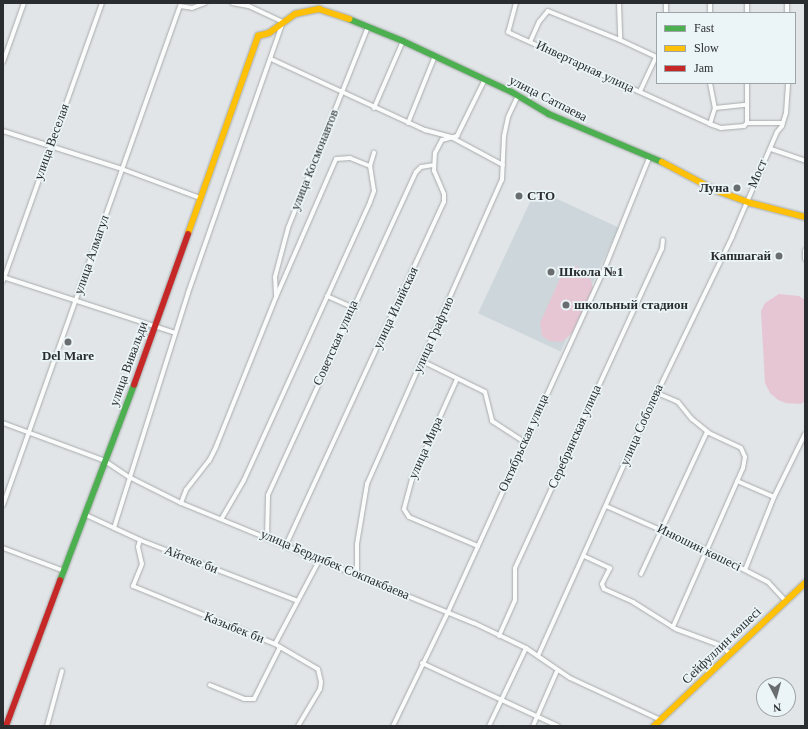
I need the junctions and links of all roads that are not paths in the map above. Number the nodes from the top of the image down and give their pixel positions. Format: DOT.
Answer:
graph roads {
  1 [pos="24,3"];
  2 [pos="102,3"];
  3 [pos="205,3"];
  4 [pos="232,3"];
  5 [pos="516,3"];
  6 [pos="619,3"];
  7 [pos="283,22"];
  8 [pos="368,27"];
  9 [pos="403,40"];
  10 [pos="620,40"];
  11 [pos="530,42"];
  12 [pos="435,56"];
  13 [pos="271,59"];
  14 [pos="3,62"];
  15 [pos="484,79"];
  16 [pos="710,84"];
  17 [pos="747,84"];
  18 [pos="788,84"];
  19 [pos="342,92"];
  20 [pos="640,92"];
  21 [pos="518,96"];
  22 [pos="746,105"];
  23 [pos="374,108"];
  24 [pos="715,108"];
  25 [pos="408,123"];
  26 [pos="747,123"];
  27 [pos="783,123"];
  28 [pos="710,124"];
  29 [pos="3,131"];
  30 [pos="451,137"];
  31 [pos="50,146"];
  32 [pos="769,151"];
  33 [pos="374,153"];
  34 [pos="649,158"];
  35 [pos="805,161"];
  36 [pos="433,165"];
  37 [pos="503,165"];
  38 [pos="370,166"];
  39 [pos="122,169"];
  40 [pos="749,195"];
  41 [pos="200,198"];
  42 [pos="746,202"];
  43 [pos="805,217"];
  44 [pos="663,240"];
  45 [pos="805,250"];
  46 [pos="805,259"];
  47 [pos="3,278"];
  48 [pos="327,296"];
  49 [pos="276,297"];
  50 [pos="76,300"];
  51 [pos="352,307"];
  52 [pos="156,326"];
  53 [pos="175,334"];
  54 [pos="422,361"];
  55 [pos="457,379"];
  56 [pos="657,393"];
  57 [pos="3,423"];
  58 [pos="28,431"];
  59 [pos="707,432"];
  60 [pos="805,434"];
  61 [pos="524,442"];
  62 [pos="105,461"];
  63 [pos="129,477"];
  64 [pos="737,481"];
  65 [pos="774,497"];
  66 [pos="181,503"];
  67 [pos="3,504"];
  68 [pos="606,506"];
  69 [pos="86,515"];
  70 [pos="222,518"];
  71 [pos="114,528"];
  72 [pos="662,530"];
  73 [pos="267,537"];
  74 [pos="140,540"];
  75 [pos="286,546"];
  76 [pos="478,546"];
  77 [pos="3,548"];
  78 [pos="706,550"];
  79 [pos="584,556"];
  80 [pos="320,559"];
  81 [pos="745,570"];
  82 [pos="64,571"];
  83 [pos="641,574"];
  84 [pos="357,576"];
  85 [pos="805,583"];
  86 [pos="786,601"];
  87 [pos="298,602"];
  88 [pos="448,612"];
  89 [pos="673,627"];
  90 [pos="499,636"];
  91 [pos="275,644"];
  92 [pos="280,647"];
  93 [pos="526,648"];
  94 [pos="729,653"];
  95 [pos="538,656"];
  96 [pos="422,663"];
  97 [pos="62,671"];
  98 [pos="557,671"];
  99 [pos="210,685"];
  100 [pos="502,700"];
  101 [pos="537,716"];
  102 [pos="661,720"];
  103 [pos="6,726"];
  104 [pos="47,726"];
  105 [pos="298,726"];
  106 [pos="393,726"];
  107 [pos="489,726"];
  108 [pos="533,726"];
  109 [pos="558,726"];
  110 [pos="654,726"];
  1 -- 14 [label="street"];
  2 -- 31 [label="street, улица Веселая"];
  3 -- 39 [label="street, улица Алмагул"];
  4 -- 7 [label="street"];
  5 -- 11 [label="street"];
  6 -- 10 [label="street"];
  7 -- 8 [label="street, улица Сатпаева"];
  7 -- 13 [label="street"];
  7 -- 41 [label="street, улица Вивальди"];
  8 -- 9 [label="street, улица Сатпаева"];
  8 -- 19 [label="street, улица Космонавтов"];
  9 -- 12 [label="street, улица Сатпаева"];
  9 -- 23 [label="street"];
  10 -- 11 [label="street, Инвертарная улица"];
  10 -- 20 [label="street, Инвертарная улица"];
  11 -- 20 [label="street, Инвертарная улица"];
  12 -- 15 [label="street, улица Сатпаева"];
  12 -- 25 [label="street"];
  13 -- 19 [label="street"];
  13 -- 53 [label="street"];
  15 -- 21 [label="street, улица Сатпаева"];
  15 -- 30 [label="street"];
  16 -- 24 [label="street"];
  17 -- 22 [label="street"];
  18 -- 27 [label="street"];
  19 -- 23 [label="street"];
  19 -- 49 [label="street, улица Космонавтов"];
  20 -- 28 [label="street, Инвертарная улица"];
  21 -- 34 [label="street, улица Сатпаева"];
  21 -- 37 [label="street, улица Графтио"];
  22 -- 24 [label="street"];
  22 -- 26 [label="street"];
  23 -- 25 [label="street"];
  24 -- 28 [label="street"];
  25 -- 30 [label="street"];
  26 -- 27 [label="street, Инвертарная улица"];
  26 -- 28 [label="street, Инвертарная улица"];
  27 -- 32 [label="street"];
  29 -- 31 [label="street"];
  30 -- 36 [label="street"];
  30 -- 37 [label="street"];
  31 -- 39 [label="street"];
  31 -- 47 [label="street, улица Веселая"];
  32 -- 35 [label="street"];
  32 -- 40 [label="street, Мост"];
  33 -- 38 [label="street"];
  34 -- 42 [label="street, улица Сатпаева"];
  34 -- 61 [label="street, Октябрьская улица"];
  36 -- 51 [label="street, Советская улица"];
  36 -- 75 [label="street, улица Илийская"];
  37 -- 54 [label="street, улица Графтио"];
  38 -- 48 [label="street"];
  38 -- 49 [label="street, улица Космонавтов"];
  39 -- 41 [label="street"];
  39 -- 50 [label="street, улица Алмагул"];
  40 -- 42 [label="street, улица Соболева"];
  41 -- 52 [label="street, улица Вивальди"];
  42 -- 43 [label="street, улица Сатпаева"];
  42 -- 56 [label="street, улица Соболева"];
  44 -- 90 [label="street, Серебрянская улица"];
  45 -- 46 [label="street"];
  47 -- 50 [label="street"];
  48 -- 51 [label="street"];
  48 -- 70 [label="street"];
  49 -- 66 [label="street, улица Космонавтов"];
  50 -- 52 [label="street"];
  50 -- 58 [label="street, улица Алмагул"];
  51 -- 73 [label="street, Советская улица"];
  52 -- 53 [label="street"];
  52 -- 62 [label="street, улица Вивальди"];
  53 -- 63 [label="street"];
  54 -- 55 [label="street"];
  54 -- 84 [label="street, улица Графтио"];
  55 -- 61 [label="street"];
  55 -- 76 [label="street, улица Мира"];
  56 -- 59 [label="street"];
  56 -- 68 [label="street, улица Соболева"];
  57 -- 58 [label="street, улица Бердибек Сокпакбаева"];
  58 -- 62 [label="street, улица Бердибек Сокпакбаева"];
  58 -- 67 [label="street, улица Алмагул"];
  59 -- 64 [label="street"];
  59 -- 72 [label="street"];
  60 -- 65 [label="street"];
  61 -- 76 [label="street, Октябрьская улица"];
  62 -- 63 [label="street, улица Бердибек Сокпакбаева"];
  62 -- 69 [label="street, улица Вивальди"];
  63 -- 66 [label="street, улица Бердибек Сокпакбаева"];
  63 -- 71 [label="street"];
  64 -- 65 [label="street"];
  64 -- 78 [label="street"];
  65 -- 81 [label="street"];
  66 -- 70 [label="street, улица Бердибек Сокпакбаева"];
  68 -- 72 [label="street, Инюшин көшесі"];
  68 -- 79 [label="street, улица Соболева"];
  69 -- 71 [label="street, Айтеке би"];
  69 -- 82 [label="street, улица Вивальди"];
  70 -- 73 [label="street, улица Бердибек Сокпакбаева"];
  71 -- 74 [label="street, Айтеке би"];
  72 -- 78 [label="street, Инюшин көшесі"];
  72 -- 83 [label="street"];
  73 -- 75 [label="street, улица Бердибек Сокпакбаева"];
  74 -- 87 [label="street, Айтеке би"];
  74 -- 91 [label="street, Казыбек би"];
  75 -- 80 [label="street, улица Бердибек Сокпакбаева"];
  76 -- 88 [label="street, Октябрьская улица"];
  77 -- 82 [label="street"];
  78 -- 81 [label="street, Инюшин көшесі"];
  78 -- 89 [label="street"];
  79 -- 89 [label="street"];
  79 -- 95 [label="street, улица Соболева"];
  80 -- 84 [label="street, улица Бердибек Сокпакбаева"];
  80 -- 87 [label="street"];
  81 -- 86 [label="street, Инюшин көшесі"];
  82 -- 103 [label="street, улица Вивальди"];
  84 -- 88 [label="street, улица Бердибек Сокпакбаева"];
  85 -- 86 [label="street, Сейфуллин көшесі"];
  86 -- 94 [label="street, Сейфуллин көшесі"];
  87 -- 91 [label="street"];
  88 -- 90 [label="street, улица Бердибек Сокпакбаева"];
  88 -- 96 [label="street, Октябрьская улица"];
  89 -- 94 [label="street"];
  90 -- 93 [label="street, улица Бердибек Сокпакбаева"];
  91 -- 92 [label="street, Казыбек би"];
  92 -- 99 [label="street"];
  92 -- 105 [label="street, Казыбек би"];
  93 -- 95 [label="street, улица Бердибек Сокпакбаева"];
  93 -- 100 [label="street"];
  94 -- 102 [label="street, Сейфуллин көшесі"];
  95 -- 98 [label="street, улица Бердибек Сокпакбаева"];
  96 -- 100 [label="street"];
  96 -- 106 [label="street, Октябрьская улица"];
  97 -- 104 [label="street"];
  98 -- 101 [label="street"];
  98 -- 102 [label="street, улица Бердибек Сокпакбаева"];
  100 -- 101 [label="street"];
  100 -- 107 [label="street"];
  101 -- 108 [label="street"];
  101 -- 109 [label="street"];
  102 -- 110 [label="street, Сейфуллин көшесі"];
}
